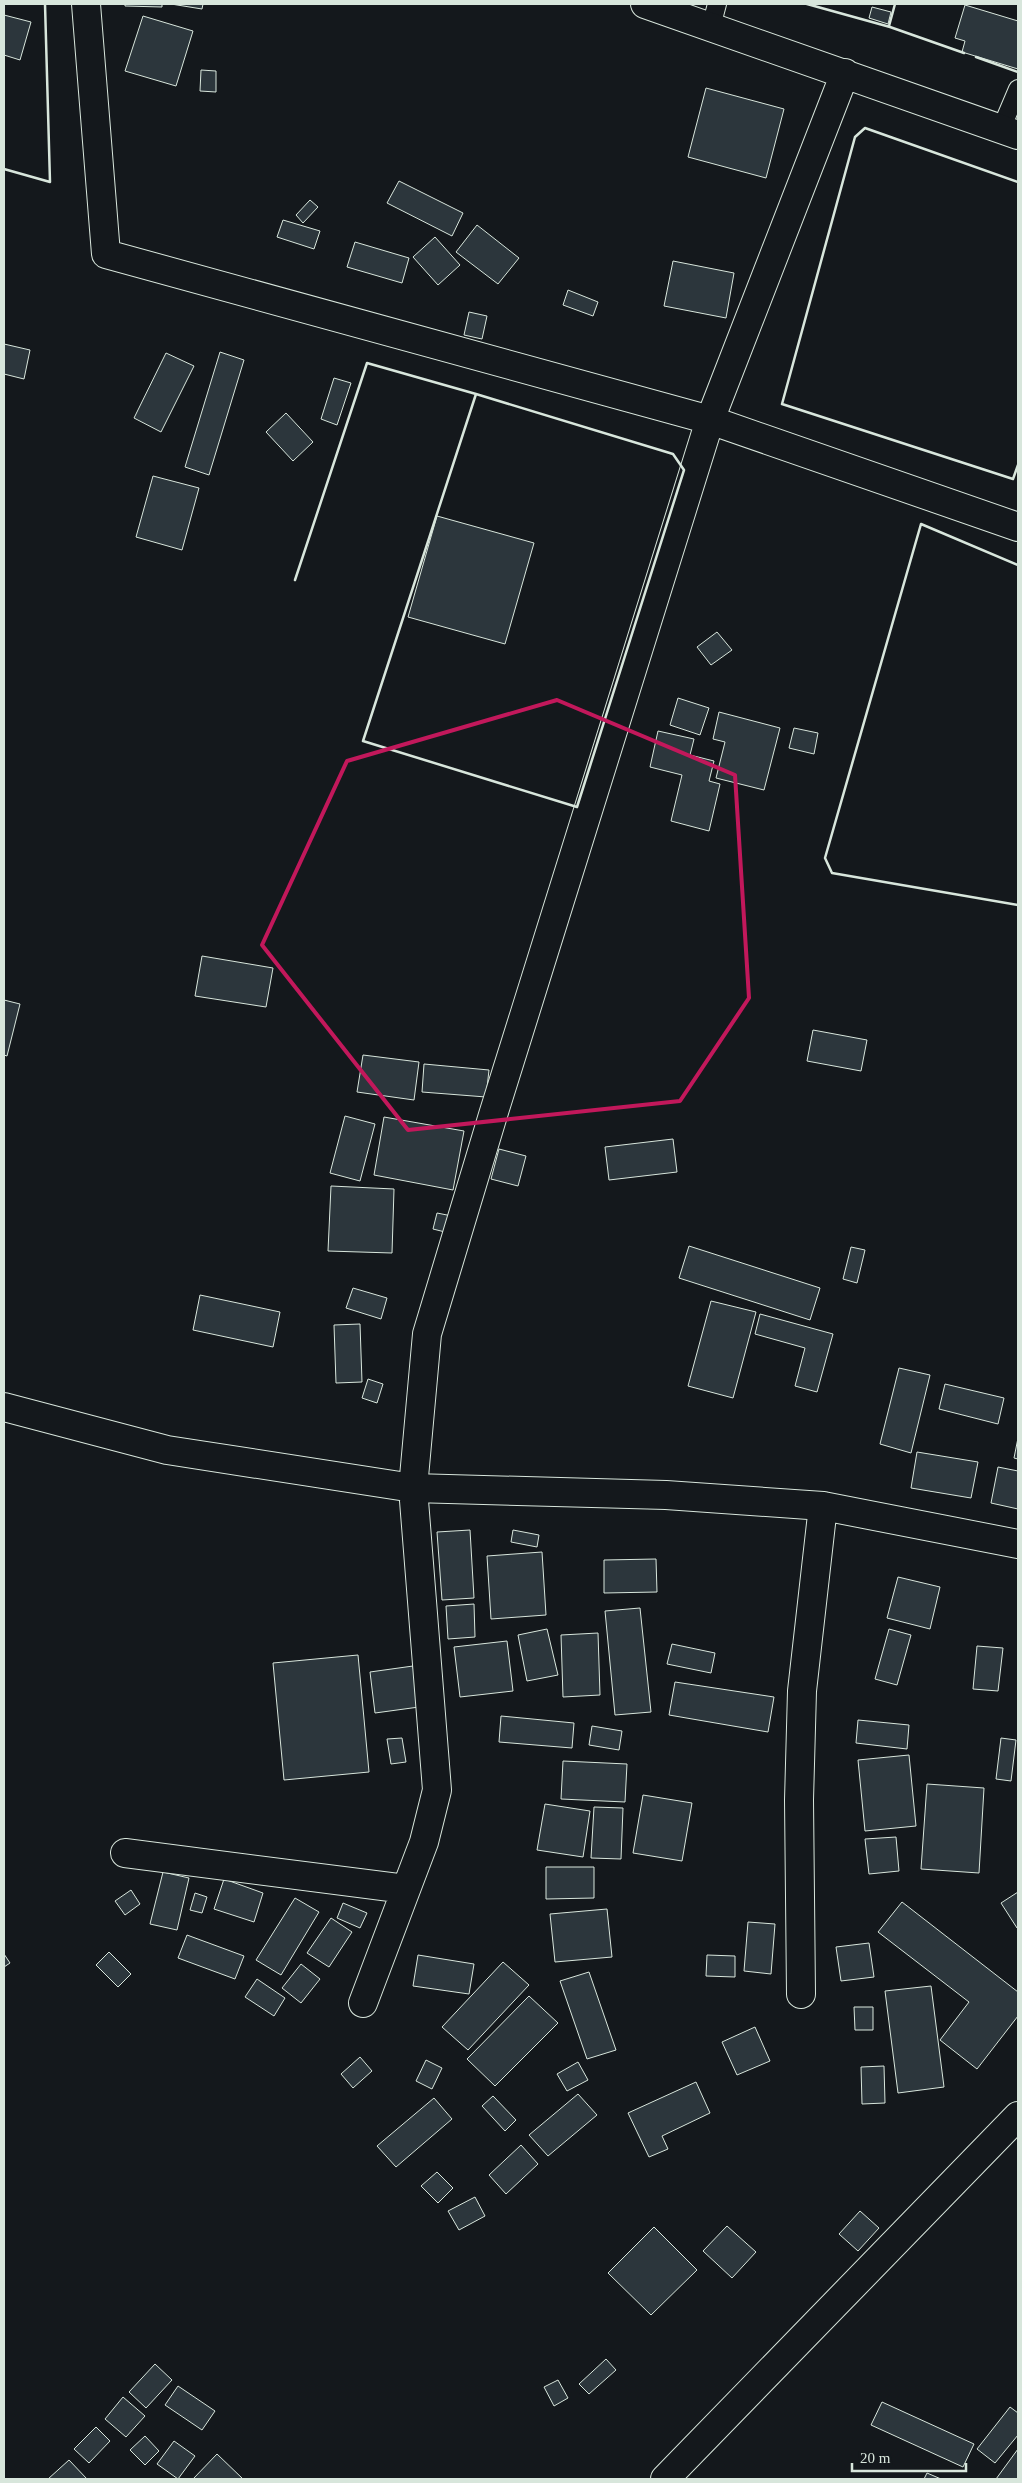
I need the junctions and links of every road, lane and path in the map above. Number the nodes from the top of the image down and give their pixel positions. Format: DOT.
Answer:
graph roads {
  1 [pos="86,4"];
  2 [pos="645,4"];
  3 [pos="714,15"];
  4 [pos="845,72"];
  5 [pos="1018,88"];
  6 [pos="1009,132"];
  7 [pos="710,420"];
  8 [pos="1018,528"];
  9 [pos="4,1407"];
  10 [pos="413,1488"];
  11 [pos="823,1506"];
  12 [pos="1018,1544"];
  13 [pos="125,1853"];
  14 [pos="406,1889"];
  15 [pos="801,1994"];
  16 [pos="364,2003"];
  17 [pos="1018,2116"];
  18 [pos="665,2479"];
  1 -- 7 [label="street"];
  2 -- 3 [label="street"];
  3 -- 4 [label="street"];
  4 -- 6 [label="street"];
  4 -- 7 [label="street"];
  5 -- 6 [label="lane"];
  7 -- 8 [label="street"];
  7 -- 10 [label="street"];
  9 -- 10 [label="street"];
  10 -- 11 [label="street"];
  10 -- 14 [label="street"];
  11 -- 12 [label="street"];
  11 -- 15 [label="street"];
  13 -- 14 [label="street"];
  14 -- 16 [label="street"];
  17 -- 18 [label="street"];
}
